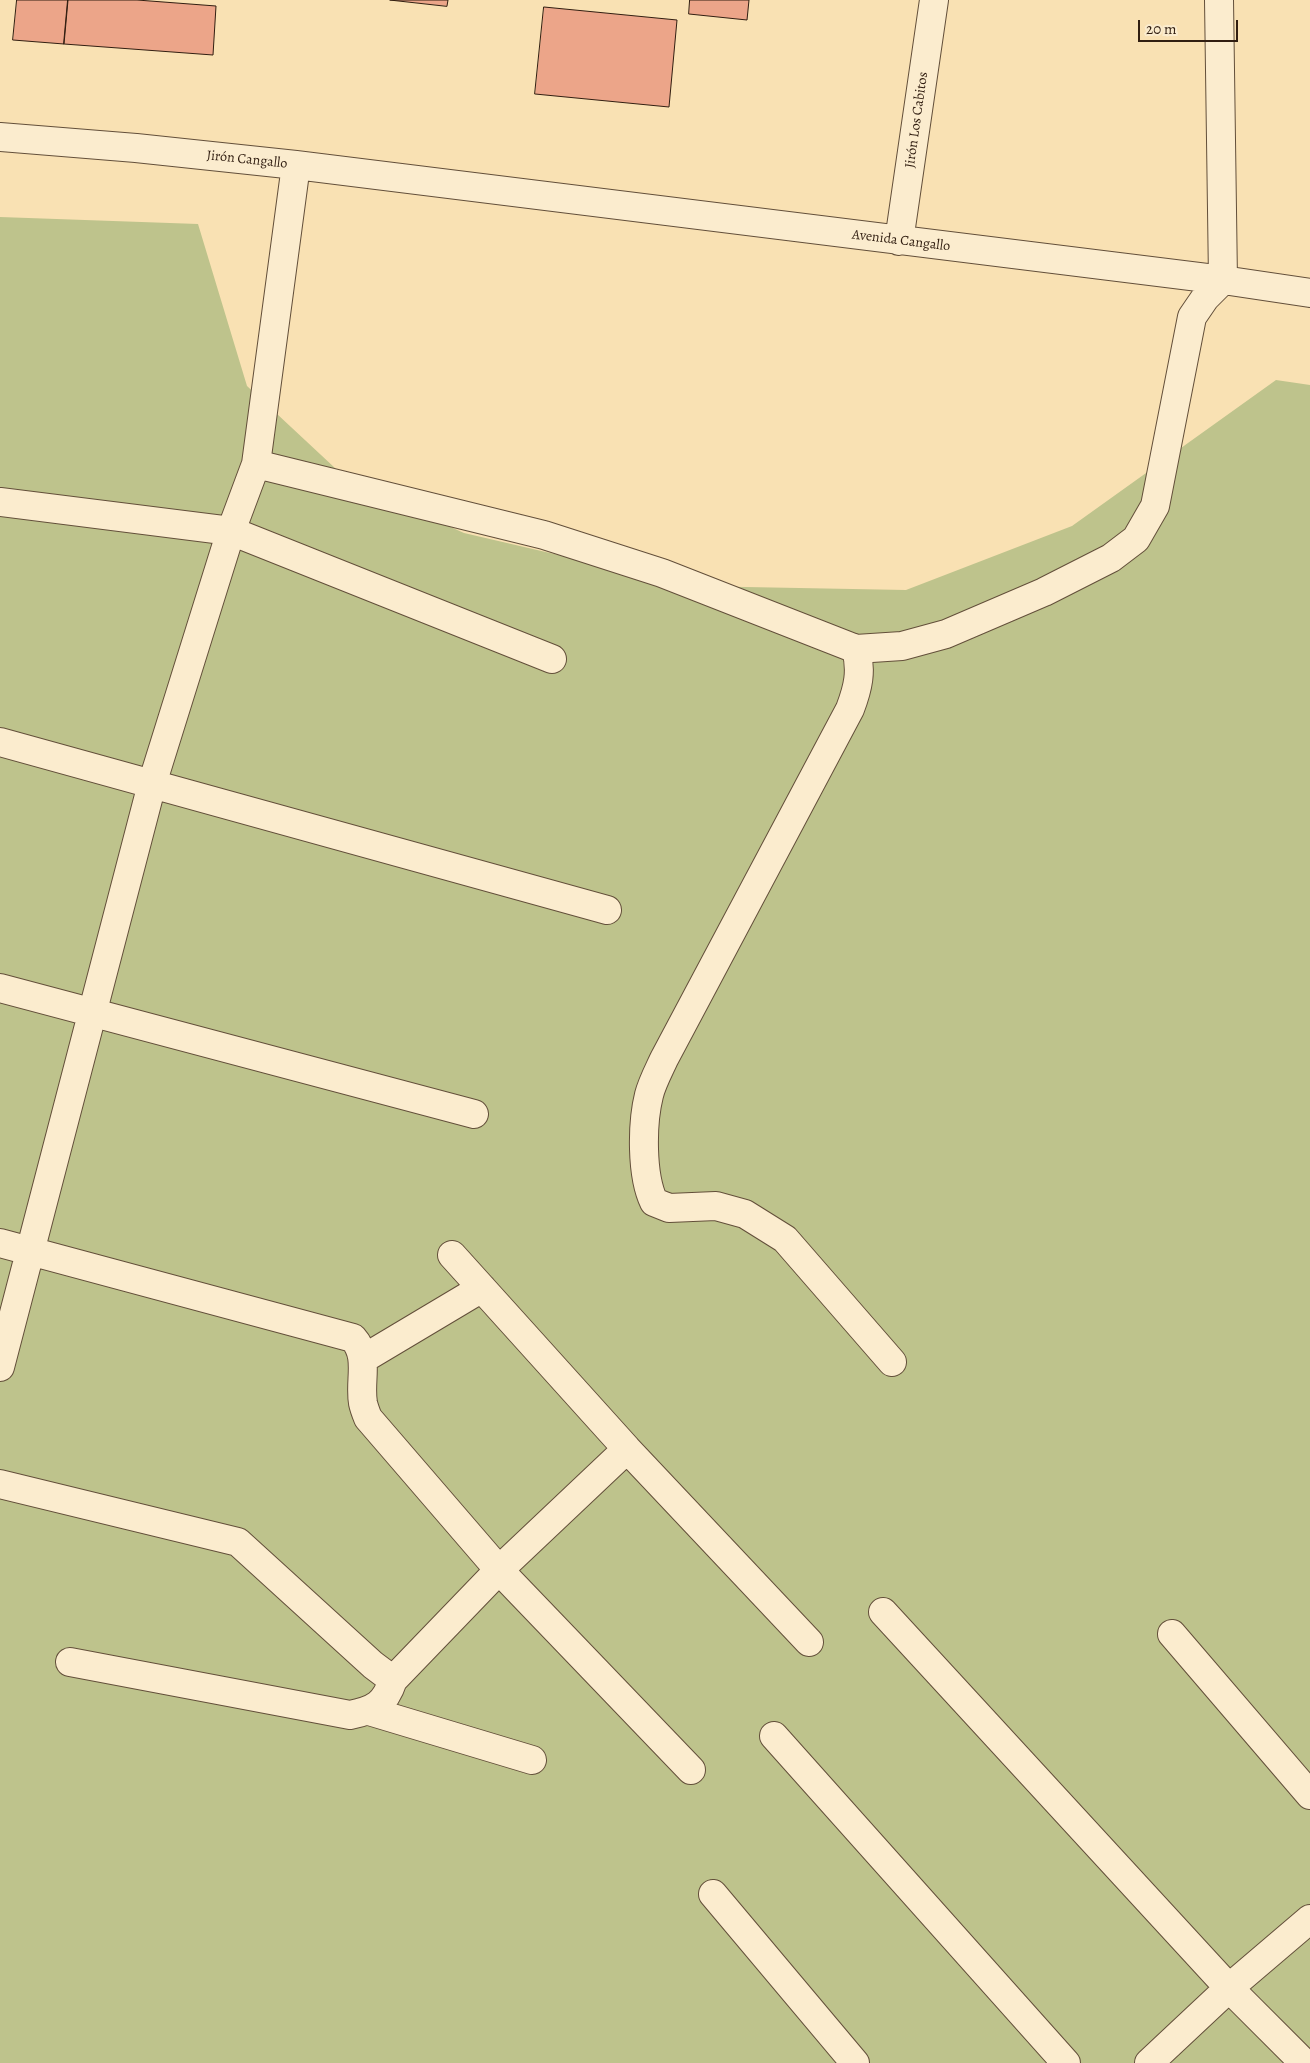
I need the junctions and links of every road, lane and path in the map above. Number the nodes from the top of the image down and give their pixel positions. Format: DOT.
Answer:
graph roads {
  1 [pos="934,0"];
  2 [pos="1219,0"];
  3 [pos="0,137"];
  4 [pos="296,165"];
  5 [pos="493,189"];
  6 [pos="899,241"];
  7 [pos="1223,280"];
  8 [pos="1310,293"];
  9 [pos="256,464"];
  10 [pos="0,502"];
  11 [pos="231,531"];
  12 [pos="856,649"];
  13 [pos="552,659"];
  14 [pos="0,742"];
  15 [pos="152,784"];
  16 [pos="607,910"];
  17 [pos="0,988"];
  18 [pos="92,1012"];
  19 [pos="474,1114"];
  20 [pos="0,1243"];
  21 [pos="30,1252"];
  22 [pos="452,1255"];
  23 [pos="482,1288"];
  24 [pos="363,1359"];
  25 [pos="892,1362"];
  26 [pos="0,1367"];
  27 [pos="628,1449"];
  28 [pos="0,1484"];
  29 [pos="499,1570"];
  30 [pos="883,1612"];
  31 [pos="1172,1634"];
  32 [pos="809,1642"];
  33 [pos="70,1662"];
  34 [pos="393,1680"];
  35 [pos="369,1711"];
  36 [pos="774,1736"];
  37 [pos="532,1760"];
  38 [pos="691,1770"];
  39 [pos="1310,1795"];
  40 [pos="713,1894"];
  41 [pos="1310,1919"];
  42 [pos="1229,1988"];
  43 [pos="855,2063"];
  44 [pos="1066,2063"];
  45 [pos="1149,2063"];
  46 [pos="1304,2063"];
  1 -- 6 [label="street, Jirón Los Cabitos"];
  2 -- 7 [label="street"];
  3 -- 4 [label="street, Jirón Cangallo"];
  4 -- 5 [label="street, Jirón Cangallo"];
  4 -- 9 [label="street"];
  5 -- 6 [label="street, Avenida Cangallo"];
  6 -- 7 [label="street, Avenida Cangallo"];
  7 -- 8 [label="street, Avenida Cangallo"];
  7 -- 12 [label="street"];
  9 -- 11 [label="street"];
  9 -- 12 [label="street"];
  10 -- 11 [label="street"];
  11 -- 13 [label="street"];
  11 -- 15 [label="street"];
  12 -- 25 [label="street"];
  14 -- 15 [label="street"];
  15 -- 16 [label="street"];
  15 -- 18 [label="street"];
  17 -- 18 [label="street"];
  18 -- 19 [label="street"];
  18 -- 21 [label="street"];
  20 -- 21 [label="street"];
  21 -- 24 [label="street"];
  21 -- 26 [label="street"];
  22 -- 23 [label="street"];
  23 -- 24 [label="street"];
  23 -- 27 [label="street"];
  24 -- 29 [label="street"];
  27 -- 29 [label="street"];
  27 -- 32 [label="street"];
  28 -- 34 [label="street"];
  29 -- 34 [label="street"];
  29 -- 38 [label="street"];
  30 -- 42 [label="street"];
  31 -- 39 [label="street"];
  33 -- 35 [label="street"];
  34 -- 35 [label="street"];
  35 -- 37 [label="street"];
  36 -- 44 [label="street"];
  40 -- 43 [label="street"];
  41 -- 42 [label="street"];
  42 -- 45 [label="street"];
  42 -- 46 [label="street"];
}
